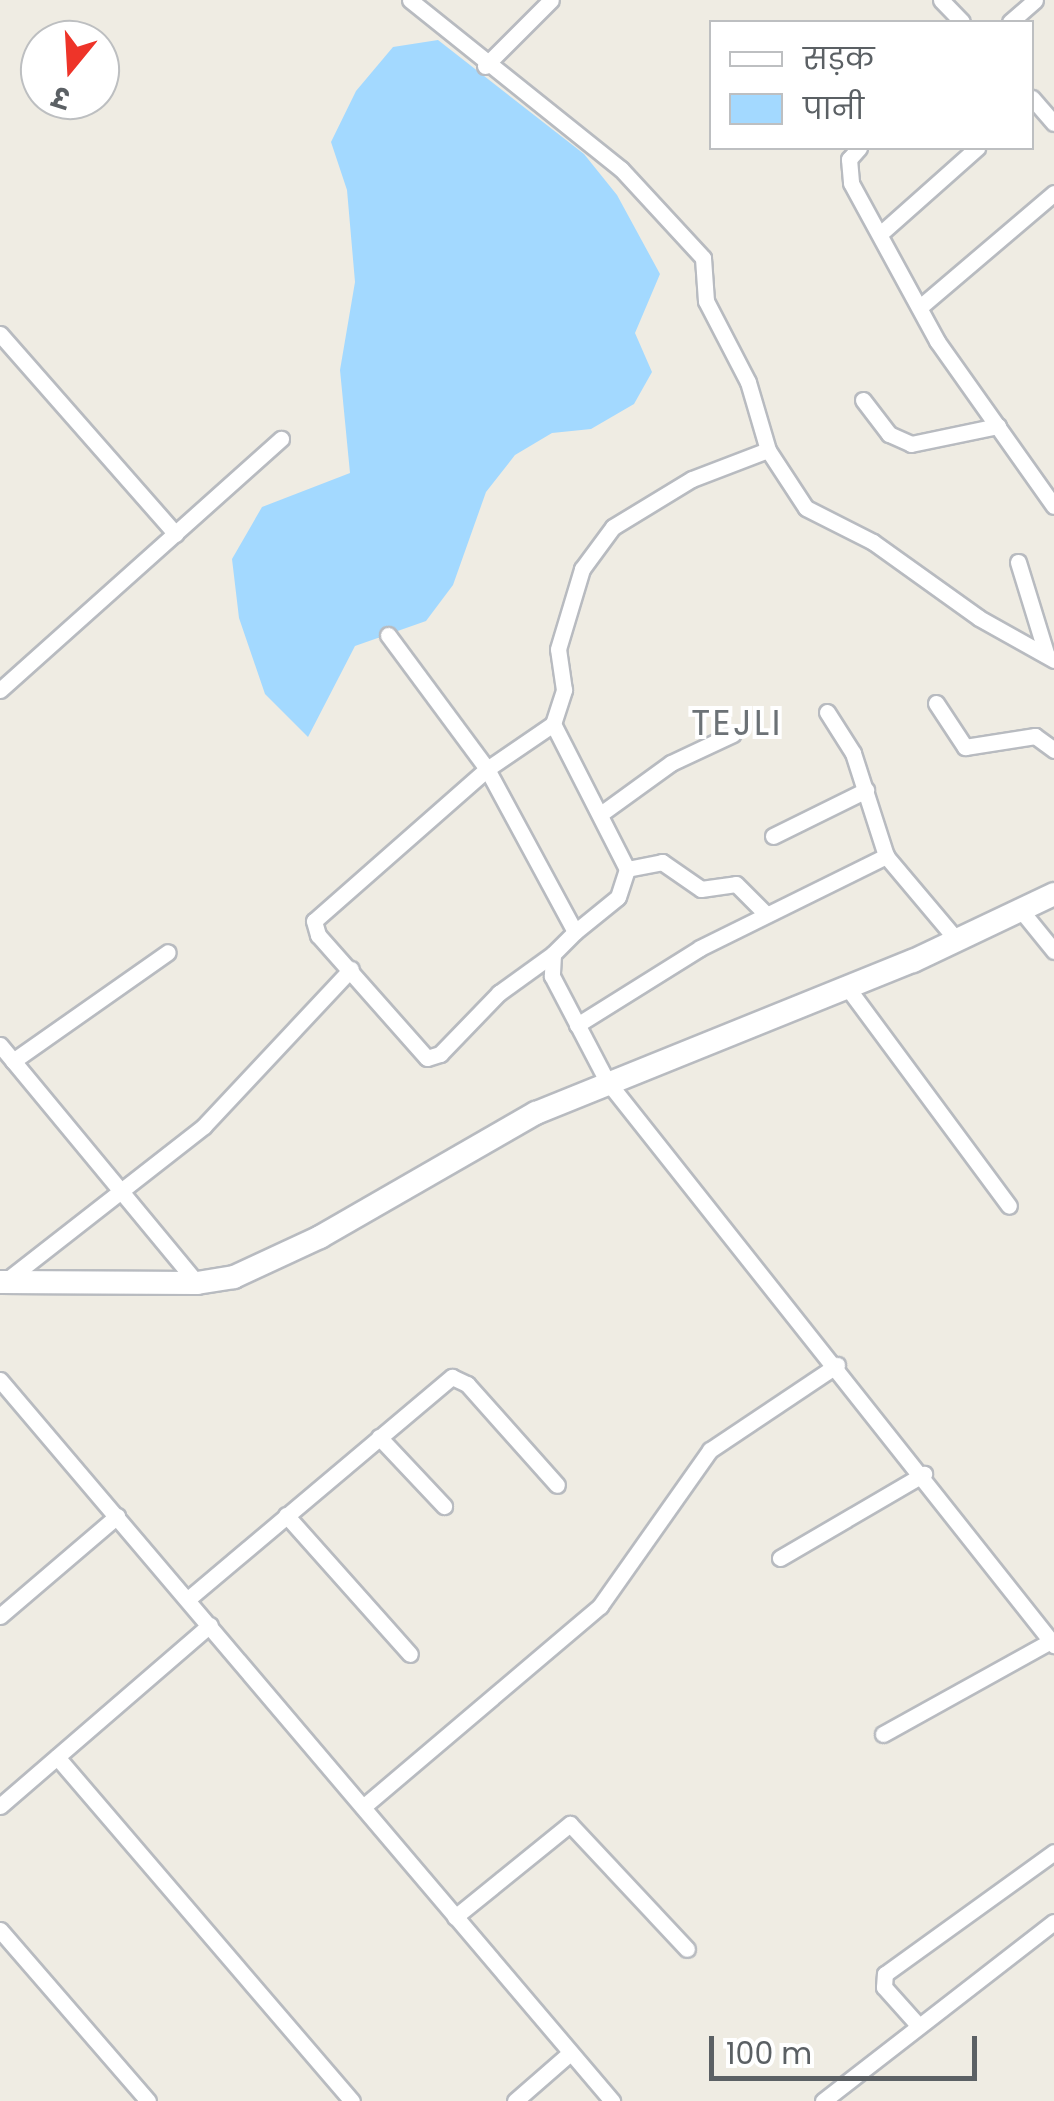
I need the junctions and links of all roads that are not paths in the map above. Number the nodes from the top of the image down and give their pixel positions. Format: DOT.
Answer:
graph roads {
  1 [pos="410,0"];
  2 [pos="551,0"];
  3 [pos="941,0"];
  4 [pos="1034,0"];
  5 [pos="960,20"];
  6 [pos="1012,20"];
  7 [pos="485,66"];
  8 [pos="1034,101"];
  9 [pos="1054,123"];
  10 [pos="858,150"];
  11 [pos="975,150"];
  12 [pos="1054,193"];
  13 [pos="880,234"];
  14 [pos="920,307"];
  15 [pos="0,334"];
  16 [pos="864,400"];
  17 [pos="998,426"];
  18 [pos="281,439"];
  19 [pos="768,450"];
  20 [pos="1054,506"];
  21 [pos="176,534"];
  22 [pos="1018,562"];
  23 [pos="388,635"];
  24 [pos="1050,656"];
  25 [pos="3,680"];
  26 [pos="936,702"];
  27 [pos="828,712"];
  28 [pos="553,724"];
  29 [pos="733,734"];
  30 [pos="1054,750"];
  31 [pos="487,769"];
  32 [pos="866,790"];
  33 [pos="602,812"];
  34 [pos="773,836"];
  35 [pos="886,856"];
  36 [pos="628,869"];
  37 [pos="1054,894"];
  38 [pos="1020,909"];
  39 [pos="765,913"];
  40 [pos="576,932"];
  41 [pos="956,939"];
  42 [pos="1054,951"];
  43 [pos="168,952"];
  44 [pos="553,954"];
  45 [pos="351,970"];
  46 [pos="847,987"];
  47 [pos="577,1025"];
  48 [pos="0,1046"];
  49 [pos="13,1060"];
  50 [pos="608,1080"];
  51 [pos="126,1191"];
  52 [pos="1009,1206"];
  53 [pos="4,1281"];
  54 [pos="196,1283"];
  55 [pos="837,1365"];
  56 [pos="0,1380"];
  57 [pos="379,1437"];
  58 [pos="924,1474"];
  59 [pos="557,1485"];
  60 [pos="444,1506"];
  61 [pos="286,1515"];
  62 [pos="117,1516"];
  63 [pos="780,1558"];
  64 [pos="188,1599"];
  65 [pos="0,1616"];
  66 [pos="210,1624"];
  67 [pos="1053,1643"];
  68 [pos="410,1654"];
  69 [pos="883,1734"];
  70 [pos="57,1757"];
  71 [pos="0,1806"];
  72 [pos="364,1807"];
  73 [pos="1054,1852"];
  74 [pos="455,1916"];
  75 [pos="1054,1922"];
  76 [pos="0,1930"];
  77 [pos="687,1949"];
  78 [pos="918,2025"];
  79 [pos="570,2053"];
  80 [pos="148,2101"];
  81 [pos="352,2101"];
  82 [pos="515,2101"];
  83 [pos="612,2101"];
  84 [pos="823,2101"];
  1 -- 7 [label="street"];
  2 -- 7 [label="street"];
  3 -- 5 [label="street"];
  4 -- 6 [label="street"];
  7 -- 19 [label="street"];
  8 -- 9 [label="street"];
  10 -- 13 [label="street"];
  11 -- 13 [label="street"];
  12 -- 14 [label="street"];
  13 -- 14 [label="street"];
  14 -- 17 [label="street"];
  15 -- 21 [label="street"];
  16 -- 17 [label="street"];
  17 -- 20 [label="street"];
  18 -- 21 [label="street"];
  19 -- 24 [label="street"];
  19 -- 28 [label="street"];
  21 -- 25 [label="street"];
  22 -- 24 [label="street"];
  23 -- 31 [label="street"];
  26 -- 30 [label="street"];
  27 -- 32 [label="street"];
  28 -- 31 [label="street"];
  28 -- 33 [label="street"];
  29 -- 33 [label="street"];
  31 -- 40 [label="street"];
  31 -- 45 [label="street"];
  32 -- 34 [label="street"];
  32 -- 35 [label="street"];
  33 -- 36 [label="street"];
  35 -- 39 [label="street"];
  35 -- 41 [label="street"];
  36 -- 39 [label="street"];
  36 -- 40 [label="street"];
  37 -- 38 [label="street"];
  38 -- 41 [label="street"];
  38 -- 42 [label="street"];
  39 -- 47 [label="street"];
  40 -- 44 [label="street"];
  41 -- 46 [label="street"];
  43 -- 49 [label="street"];
  44 -- 45 [label="street"];
  44 -- 47 [label="street"];
  45 -- 51 [label="street"];
  46 -- 50 [label="street"];
  46 -- 52 [label="street"];
  47 -- 50 [label="street"];
  48 -- 49 [label="street"];
  49 -- 51 [label="street"];
  50 -- 54 [label="street"];
  50 -- 55 [label="street"];
  51 -- 53 [label="street"];
  51 -- 54 [label="street"];
  53 -- 54 [label="street"];
  55 -- 58 [label="street"];
  55 -- 72 [label="street"];
  56 -- 62 [label="street"];
  57 -- 59 [label="street"];
  57 -- 60 [label="street"];
  57 -- 61 [label="street"];
  58 -- 63 [label="street"];
  58 -- 67 [label="street"];
  61 -- 64 [label="street"];
  61 -- 68 [label="street"];
  62 -- 64 [label="street"];
  62 -- 65 [label="street"];
  64 -- 66 [label="street"];
  66 -- 70 [label="street"];
  66 -- 72 [label="street"];
  67 -- 69 [label="street"];
  70 -- 71 [label="street"];
  70 -- 81 [label="street"];
  72 -- 74 [label="street"];
  73 -- 78 [label="street"];
  74 -- 77 [label="street"];
  74 -- 79 [label="street"];
  75 -- 78 [label="street"];
  76 -- 80 [label="street"];
  78 -- 84 [label="street"];
  79 -- 82 [label="street"];
  79 -- 83 [label="street"];
}
